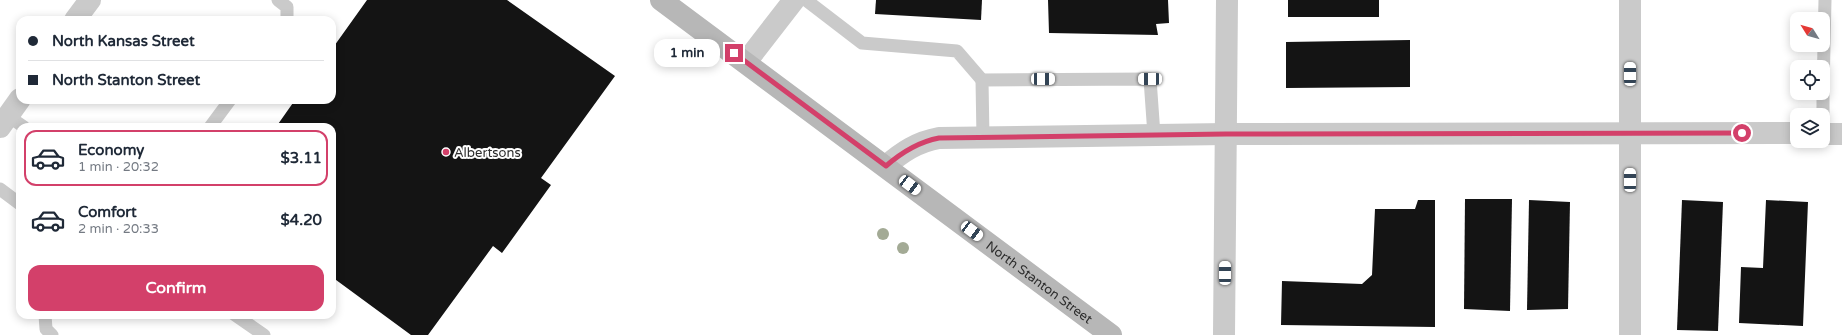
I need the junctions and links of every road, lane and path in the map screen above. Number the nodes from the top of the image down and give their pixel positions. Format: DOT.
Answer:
graph roads {
  1 [pos="90,0"];
  2 [pos="278,0"];
  3 [pos="661,0"];
  4 [pos="794,0"];
  5 [pos="806,0"];
  6 [pos="1227,0"];
  7 [pos="1630,0"];
  8 [pos="1825,0"];
  9 [pos="78,16"];
  10 [pos="287,16"];
  11 [pos="1824,60"];
  12 [pos="746,62"];
  13 [pos="982,80"];
  14 [pos="227,104"];
  15 [pos="213,123"];
  16 [pos="1790,133"];
  17 [pos="1226,134"];
  18 [pos="1630,134"];
  19 [pos="1830,134"];
  20 [pos="1842,134"];
  21 [pos="1154,135"];
  22 [pos="983,138"];
  23 [pos="886,166"];
  24 [pos="0,189"];
  25 [pos="16,201"];
  26 [pos="45,319"];
  27 [pos="241,319"];
  28 [pos="52,335"];
  29 [pos="264,335"];
  30 [pos="1111,335"];
  31 [pos="1224,335"];
  32 [pos="1630,335"];
  1 -- 9 [label="street"];
  2 -- 10 [label="lane"];
  3 -- 12 [label="street, North Stanton Street"];
  4 -- 12 [label="street"];
  5 -- 13 [label="lane"];
  6 -- 17 [label="street"];
  7 -- 18 [label="street"];
  8 -- 11 [label="lane"];
  12 -- 23 [label="street, North Stanton Street"];
  13 -- 21 [label="lane"];
  13 -- 22 [label="lane"];
  14 -- 15 [label="lane"];
  16 -- 18 [label="street"];
  17 -- 18 [label="street"];
  17 -- 21 [label="street"];
  17 -- 31 [label="street"];
  18 -- 32 [label="street"];
  19 -- 20 [label="street"];
  21 -- 22 [label="street"];
  22 -- 23 [label="street"];
  23 -- 30 [label="street, North Stanton Street"];
  24 -- 25 [label="lane"];
  26 -- 28 [label="lane"];
  27 -- 29 [label="lane"];
}
